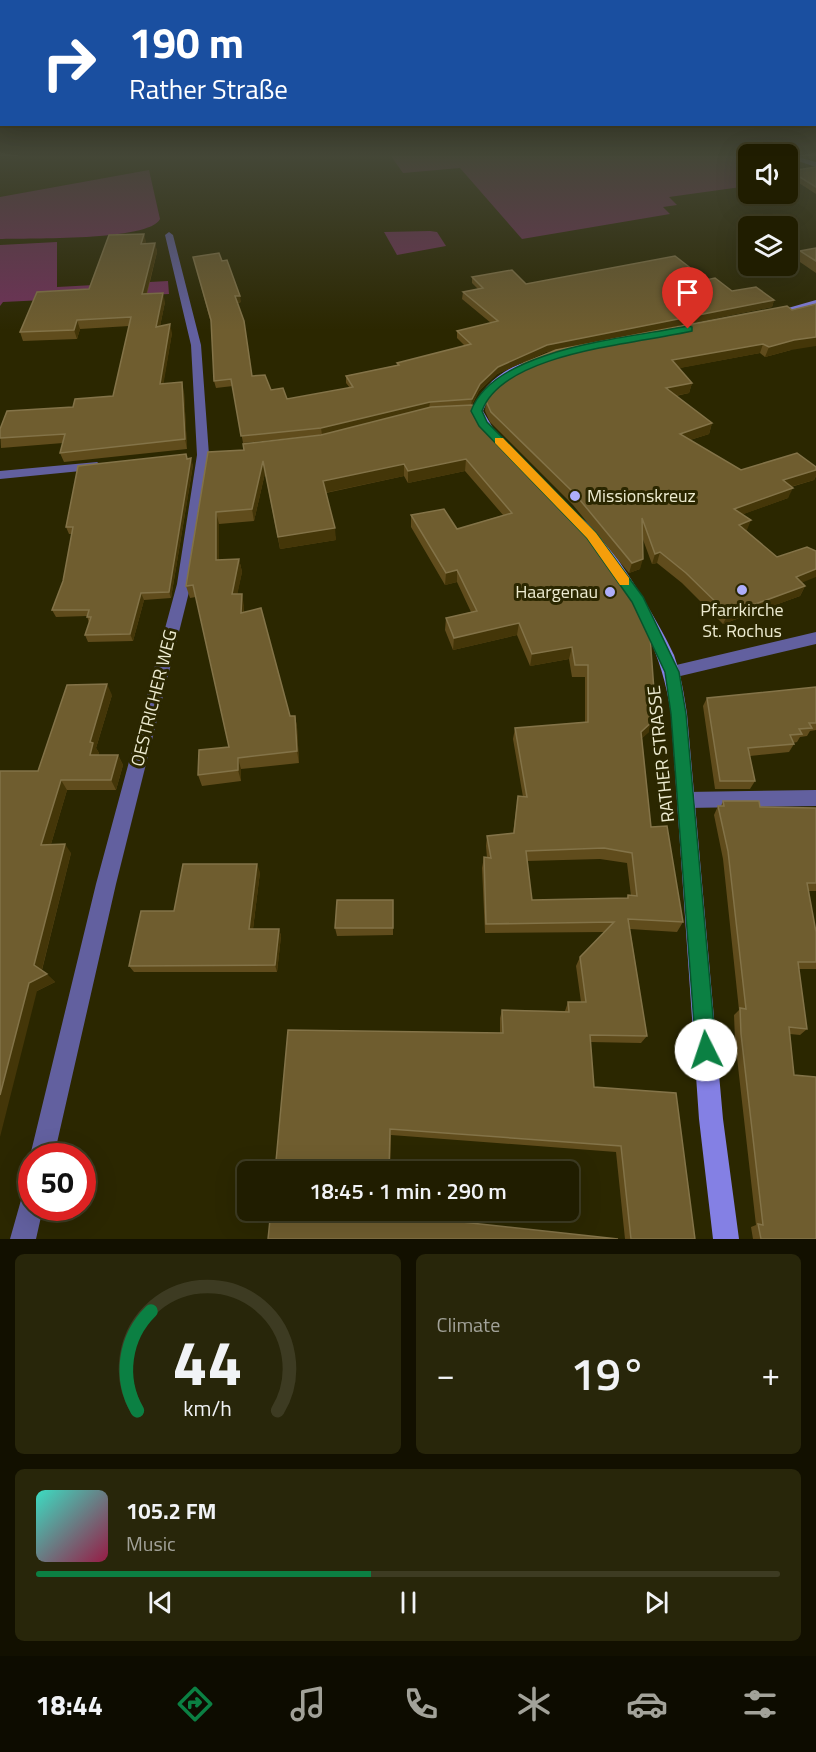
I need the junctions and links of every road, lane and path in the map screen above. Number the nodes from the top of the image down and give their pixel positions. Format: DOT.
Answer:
graph roads {
  1 [pos="169,235"];
  2 [pos="816,303"];
  3 [pos="759,316"];
  4 [pos="545,358"];
  5 [pos="499,440"];
  6 [pos="113,464"];
  7 [pos="0,475"];
  8 [pos="569,512"];
  9 [pos="816,638"];
  10 [pos="672,672"];
  11 [pos="816,798"];
  12 [pos="686,800"];
  13 [pos="45,1143"];
  14 [pos="27,1221"];
  15 [pos="23,1239"];
  16 [pos="726,1239"];
  1 -- 13 [label="street, OESTRICHER WEG"];
  2 -- 3 [label="main road"];
  4 -- 5 [label="main road"];
  6 -- 7 [label="street"];
  8 -- 10 [label="main road, RATHER STRASSE"];
  9 -- 10 [label="street"];
  10 -- 12 [label="main road, RATHER STRASSE"];
  11 -- 12 [label="street"];
  12 -- 16 [label="main road, RATHER STRASSE"];
  14 -- 15 [label="street"];
}
